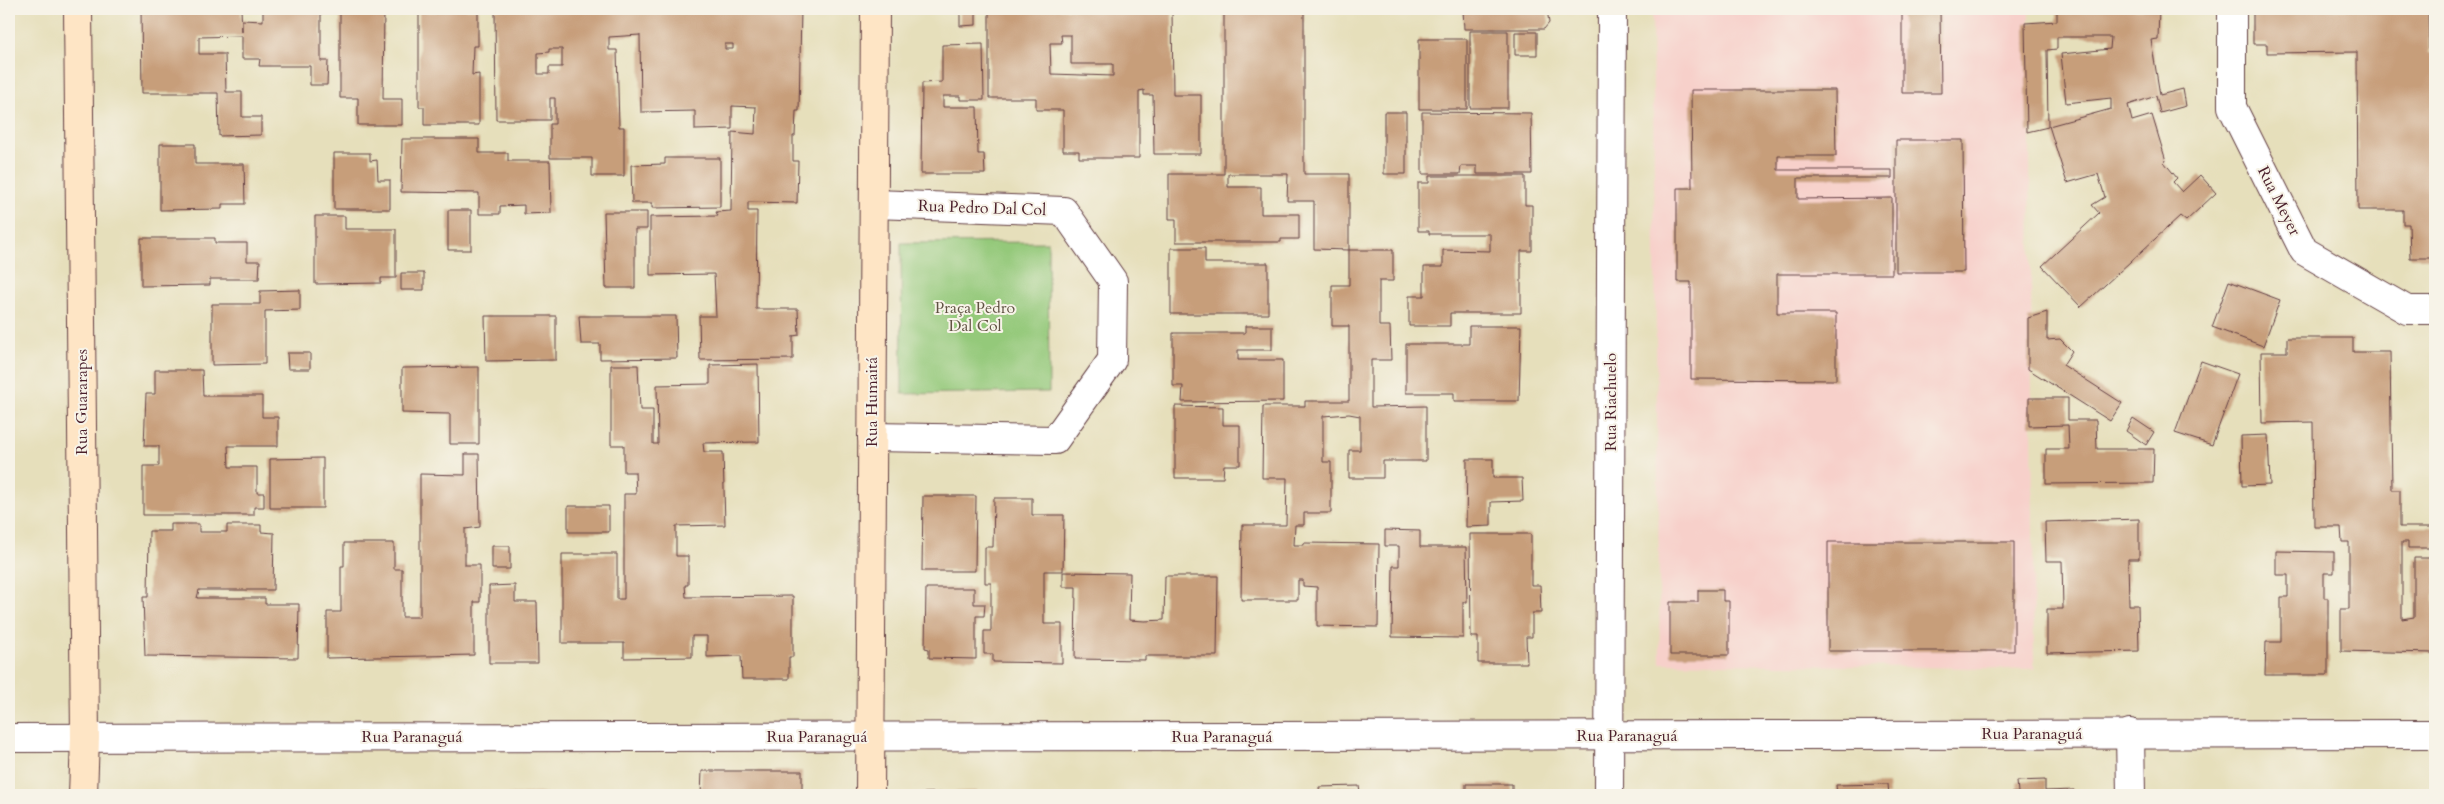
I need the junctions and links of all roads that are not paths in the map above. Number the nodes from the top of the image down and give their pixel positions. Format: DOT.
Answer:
graph roads {
  1 [pos="78,9"];
  2 [pos="876,9"];
  3 [pos="1612,9"];
  4 [pos="2232,9"];
  5 [pos="874,204"];
  6 [pos="2435,310"];
  7 [pos="872,437"];
  8 [pos="2130,733"];
  9 [pos="2435,734"];
  10 [pos="1610,736"];
  11 [pos="870,737"];
  12 [pos="9,738"];
  13 [pos="85,738"];
  14 [pos="83,795"];
  15 [pos="870,795"];
  16 [pos="1609,795"];
  17 [pos="2131,795"];
  1 -- 13 [label="main road, Rua Guararapes"];
  2 -- 5 [label="main road, Rua Humaitá"];
  3 -- 10 [label="street, Rua Riachuelo"];
  4 -- 6 [label="street, Rua Meyer"];
  5 -- 7 [label="main road, Rua Humaitá"];
  5 -- 7 [label="street, Rua Pedro Dal Col"];
  7 -- 11 [label="main road, Rua Humaitá"];
  8 -- 9 [label="street, Rua Paranaguá"];
  8 -- 10 [label="street, Rua Paranaguá"];
  8 -- 17 [label="street"];
  10 -- 11 [label="street, Rua Paranaguá"];
  10 -- 16 [label="street, Rua Riachuelo"];
  11 -- 13 [label="street, Rua Paranaguá"];
  11 -- 15 [label="main road, Rua Humaitá"];
  12 -- 13 [label="street, Rua Paranaguá"];
  13 -- 14 [label="main road, Rua Guararapes"];
}
